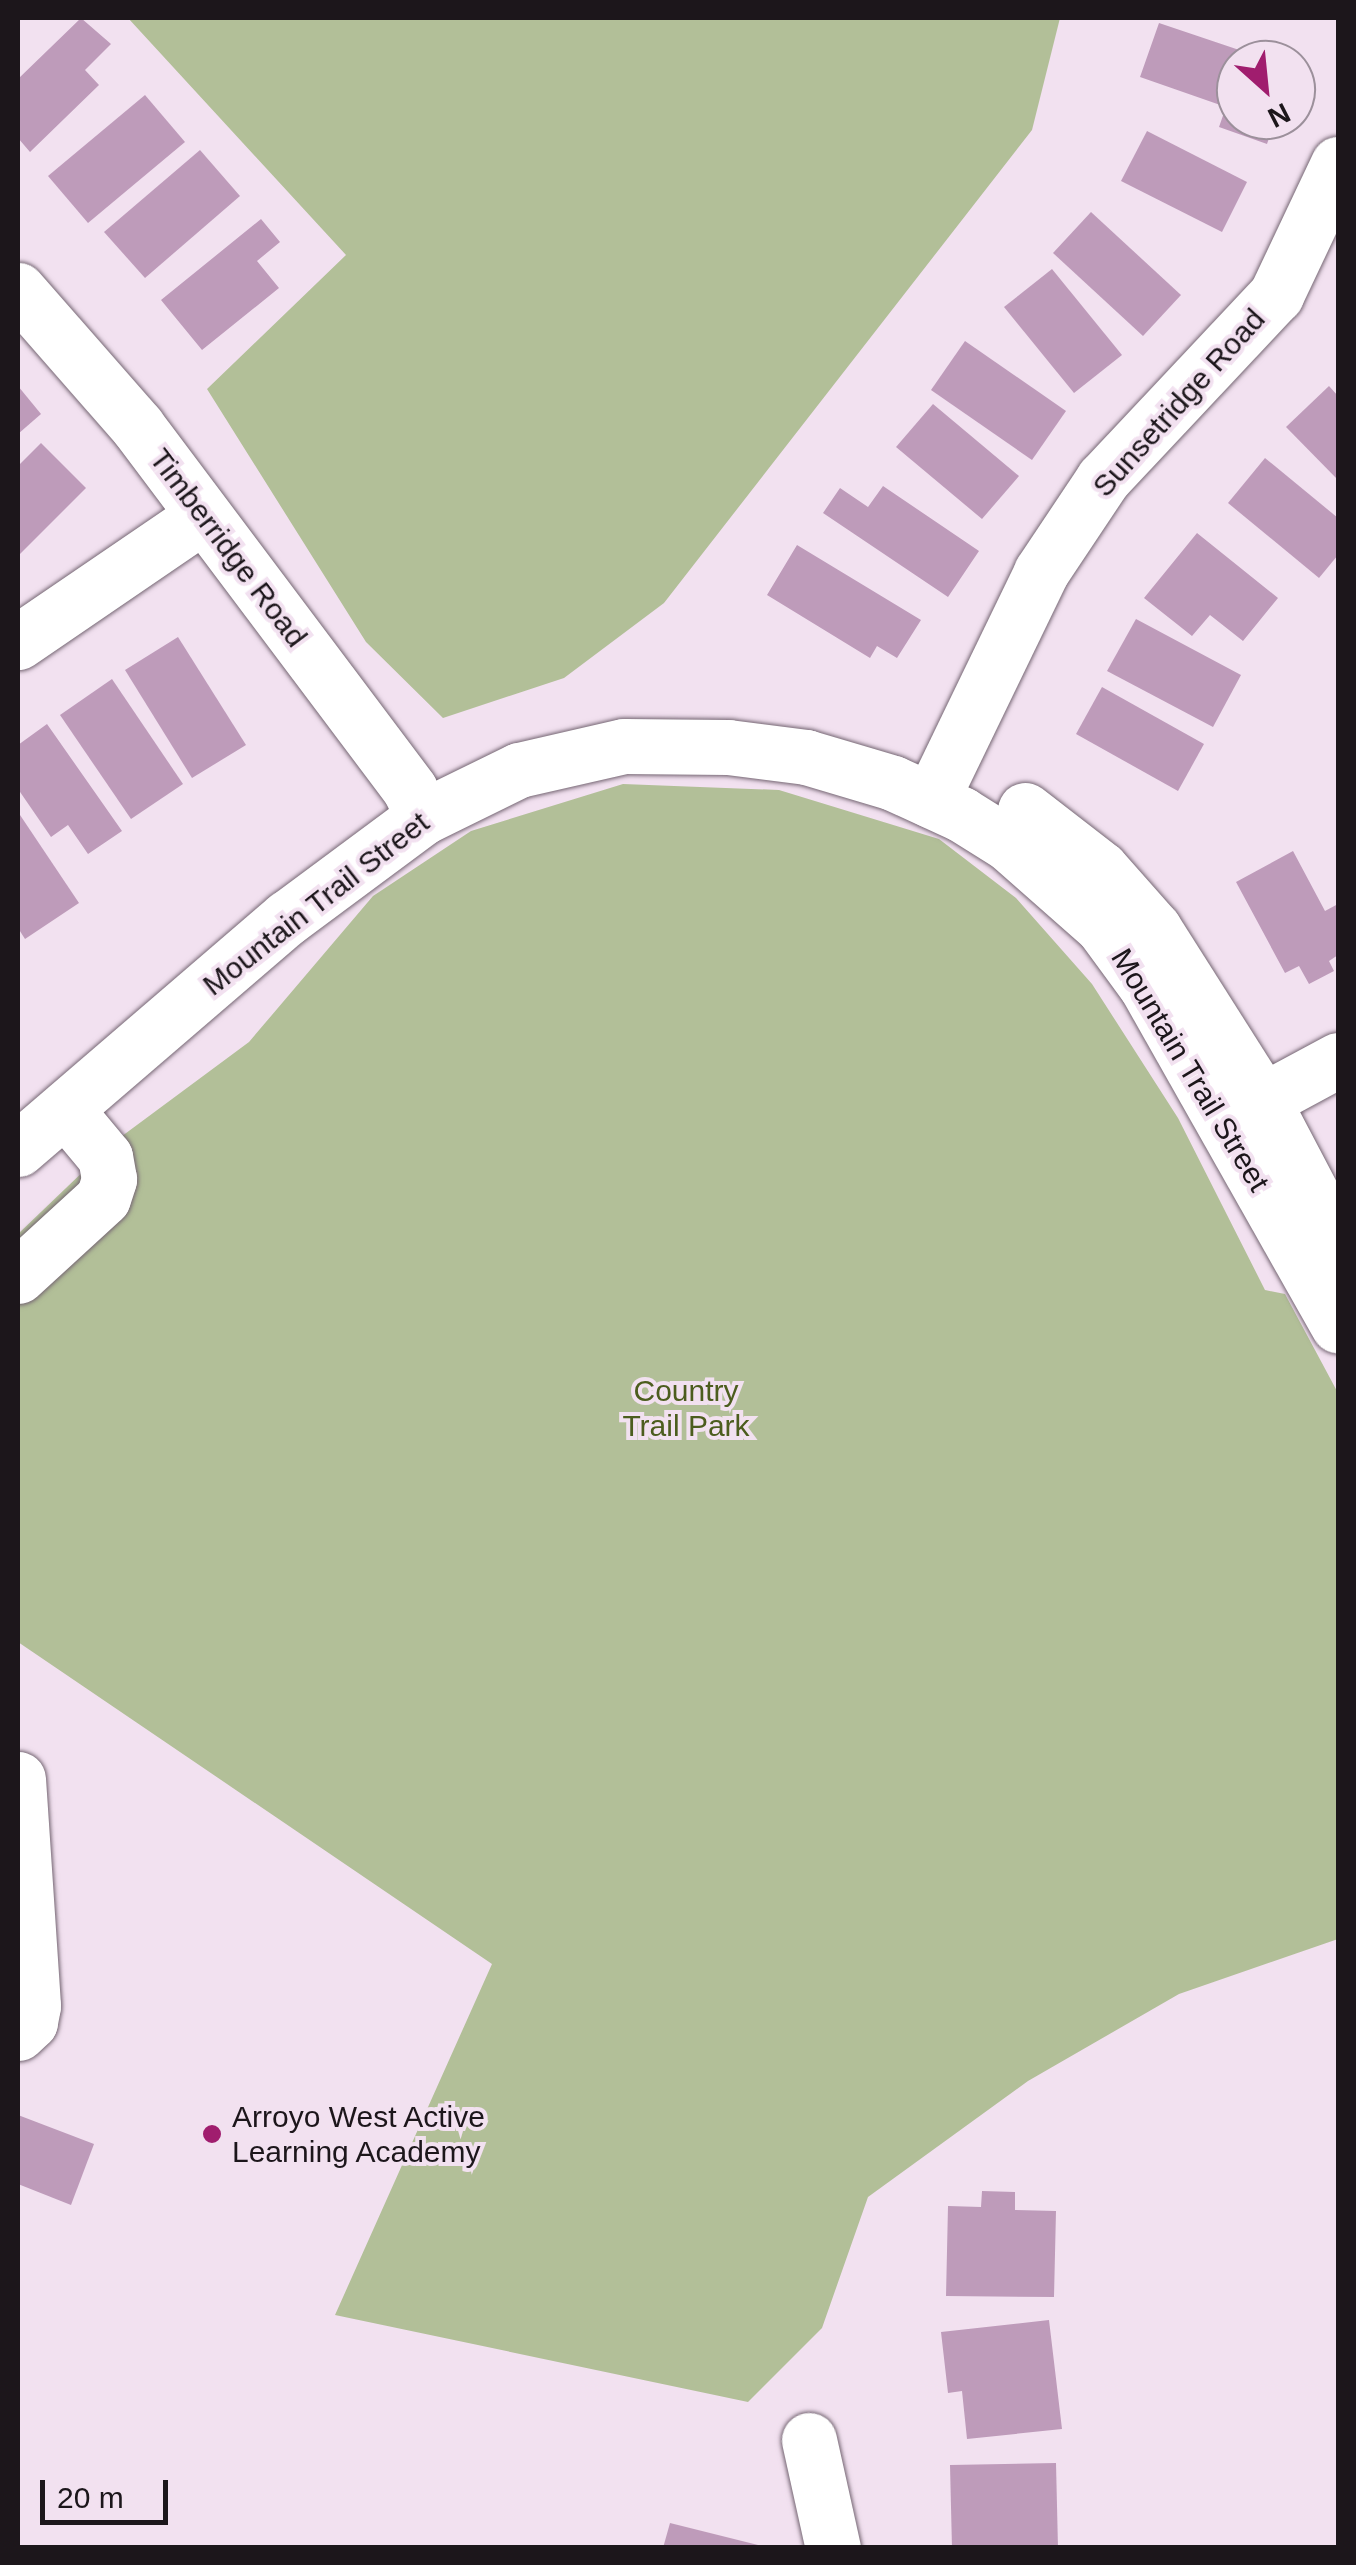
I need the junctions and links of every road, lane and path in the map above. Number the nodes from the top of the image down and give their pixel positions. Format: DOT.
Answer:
graph roads {
  1 [pos="1338,164"];
  2 [pos="18,290"];
  3 [pos="202,517"];
  4 [pos="18,642"];
  5 [pos="938,784"];
  6 [pos="417,804"];
  7 [pos="1338,1060"];
  8 [pos="1244,1111"];
  9 [pos="41,1117"];
  10 [pos="18,1149"];
  11 [pos="1338,1244"];
  12 [pos="18,1276"];
  13 [pos="1338,1326"];
  14 [pos="18,1778"];
  15 [pos="18,2033"];
  16 [pos="809,2440"];
  17 [pos="833,2548"];
  1 -- 5 [label="street, Sunsetridge Road"];
  2 -- 3 [label="street, Timberridge Road"];
  3 -- 4 [label="street"];
  3 -- 6 [label="street, Timberridge Road"];
  5 -- 6 [label="street, Mountain Trail Street"];
  5 -- 8 [label="street, Mountain Trail Street"];
  6 -- 9 [label="street, Mountain Trail Street"];
  7 -- 8 [label="street"];
  8 -- 11 [label="street, Mountain Trail Street"];
  8 -- 13 [label="street, Mountain Trail Street"];
  9 -- 10 [label="street, Mountain Trail Street"];
  9 -- 12 [label="street"];
  14 -- 15 [label="street"];
  16 -- 17 [label="street"];
}
